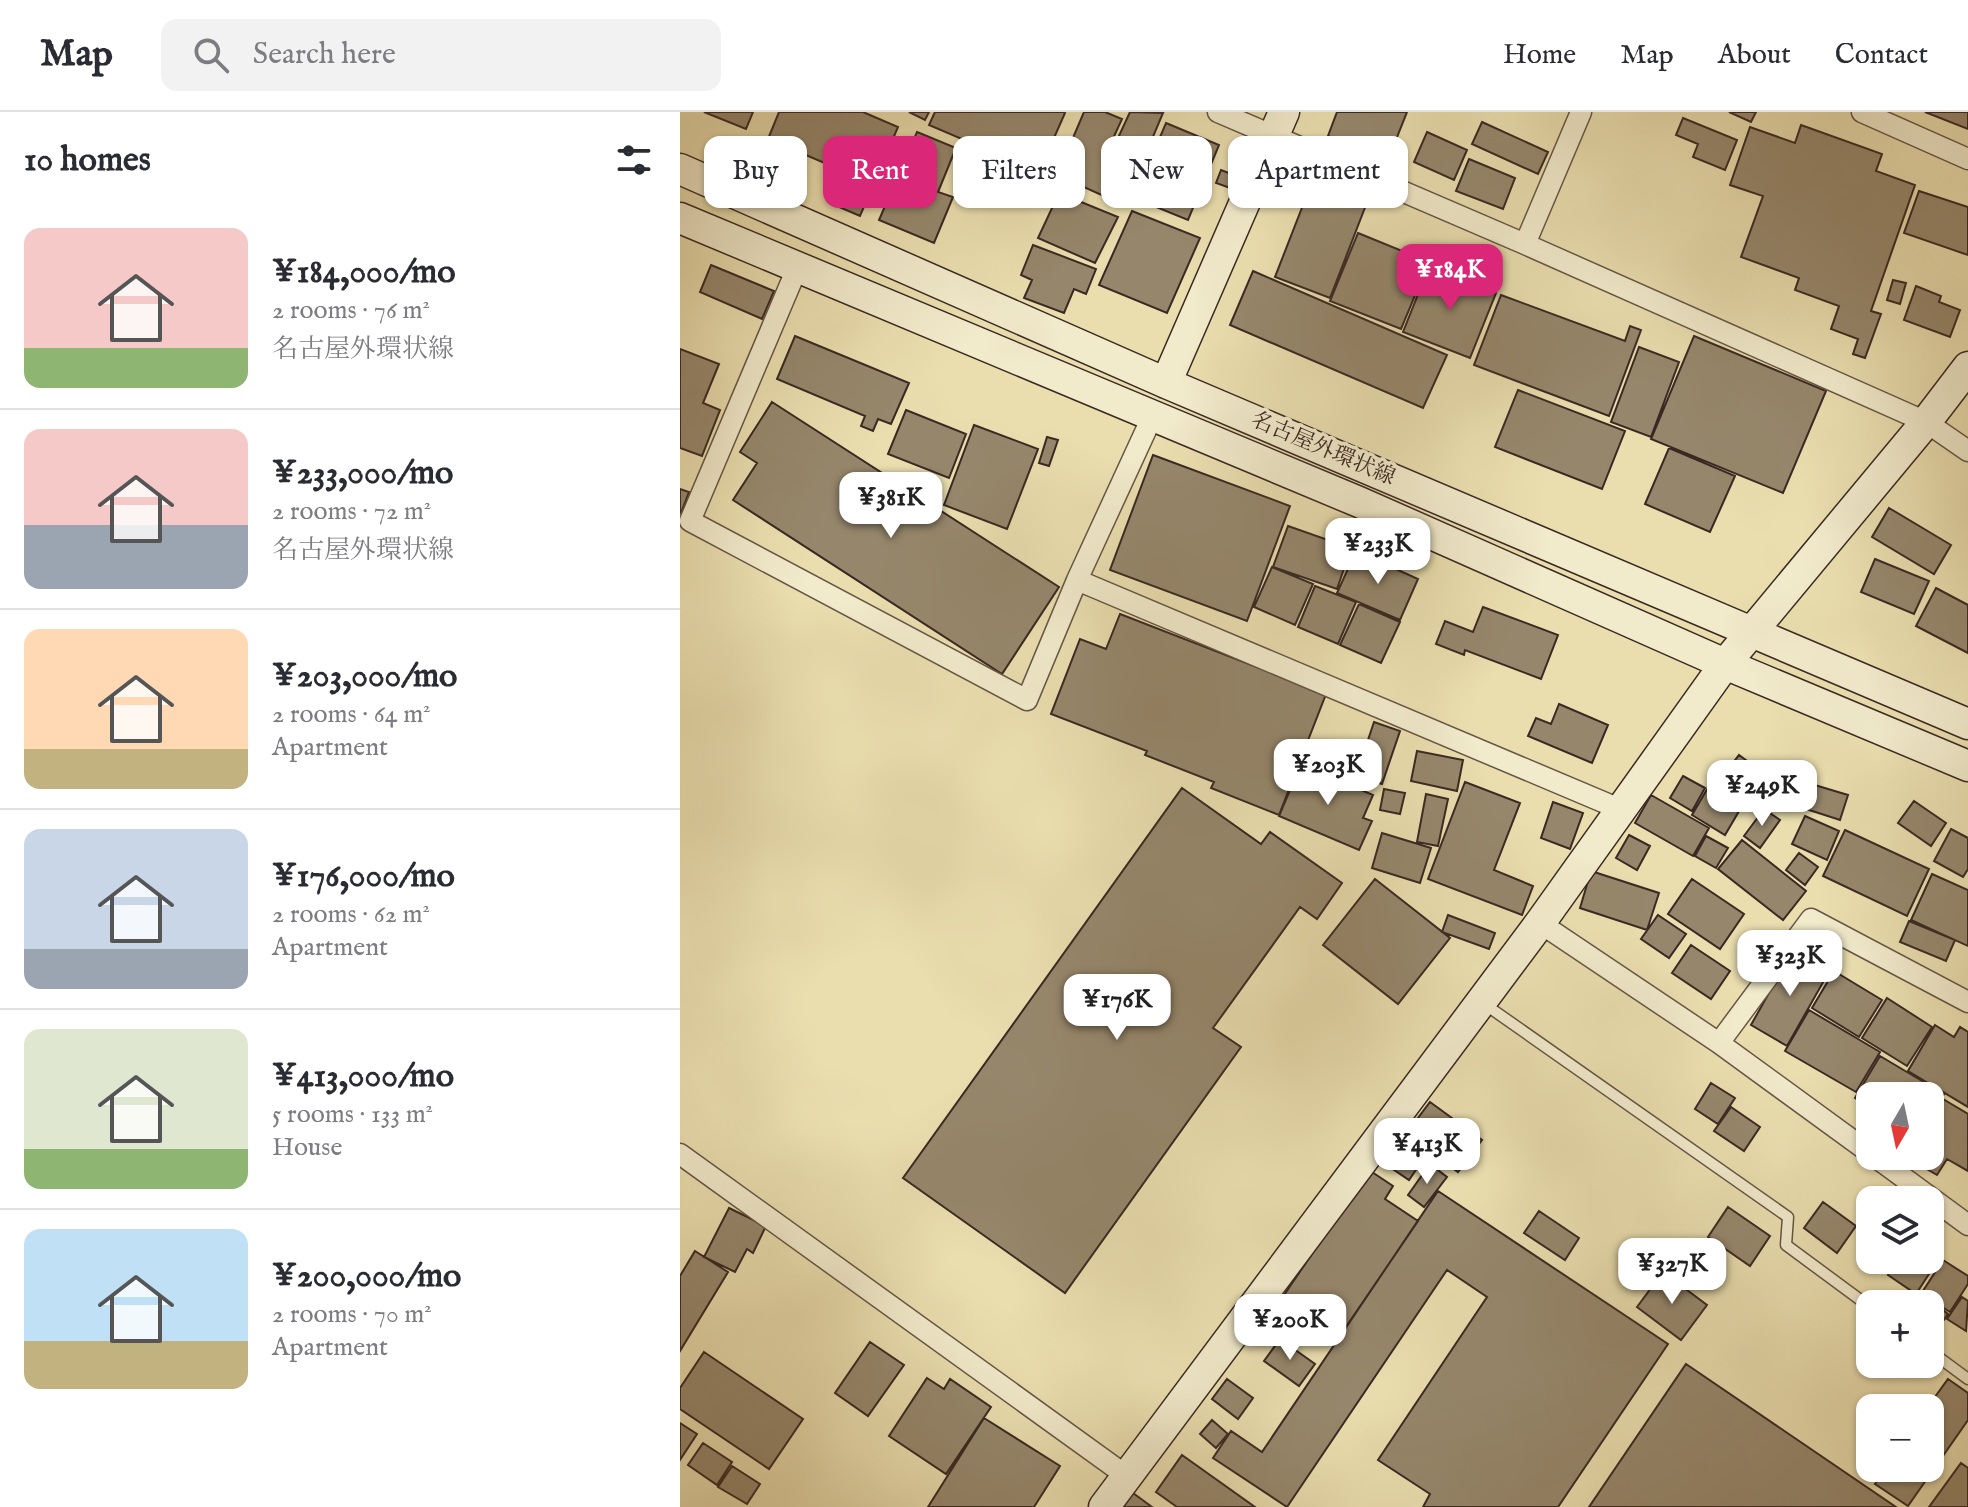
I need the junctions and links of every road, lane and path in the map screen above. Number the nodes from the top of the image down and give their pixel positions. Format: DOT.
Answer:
graph roads {
  1 [pos="1218,112"];
  2 [pos="1581,112"];
  3 [pos="1862,112"];
  4 [pos="1279,124"];
  5 [pos="1968,159"];
  6 [pos="680,169"];
  7 [pos="680,218"];
  8 [pos="1525,244"];
  9 [pos="798,266"];
  10 [pos="1968,367"];
  11 [pos="1166,383"];
  12 [pos="1153,415"];
  13 [pos="1926,422"];
  14 [pos="1968,451"];
  15 [pos="1077,580"];
  16 [pos="1753,631"];
  17 [pos="1725,664"];
  18 [pos="1968,724"];
  19 [pos="1968,766"];
  20 [pos="1622,810"];
  21 [pos="1540,923"];
  22 [pos="1481,1002"];
  23 [pos="1968,1002"];
  24 [pos="1719,1043"];
  25 [pos="1856,1143"];
  26 [pos="680,1154"];
  27 [pos="1893,1170"];
  28 [pos="1968,1225"];
  29 [pos="1856,1297"];
  30 [pos="1944,1361"];
  31 [pos="1968,1379"];
  32 [pos="1128,1477"];
  33 [pos="1104,1507"];
  1 -- 4 [label="street"];
  2 -- 8 [label="street"];
  3 -- 5 [label="street"];
  4 -- 8 [label="street"];
  4 -- 11 [label="main road"];
  6 -- 11 [label="main road, 名古屋外環状線"];
  7 -- 9 [label="main road, 名古屋外環状線"];
  8 -- 13 [label="street"];
  9 -- 12 [label="main road, 名古屋外環状線"];
  9 -- 15 [label="street"];
  10 -- 13 [label="main road"];
  11 -- 16 [label="main road, 名古屋外環状線"];
  12 -- 15 [label="street"];
  12 -- 17 [label="main road, 名古屋外環状線"];
  13 -- 14 [label="street"];
  13 -- 16 [label="main road"];
  15 -- 20 [label="street"];
  16 -- 17 [label="main road"];
  16 -- 18 [label="main road, 名古屋外環状線"];
  17 -- 19 [label="main road, 名古屋外環状線"];
  17 -- 20 [label="main road"];
  20 -- 21 [label="main road"];
  21 -- 22 [label="main road"];
  21 -- 24 [label="street"];
  22 -- 29 [label="lane"];
  22 -- 32 [label="main road"];
  23 -- 24 [label="street"];
  24 -- 25 [label="street"];
  26 -- 32 [label="street"];
  27 -- 28 [label="street"];
  30 -- 31 [label="lane"];
  32 -- 33 [label="main road"];
}
